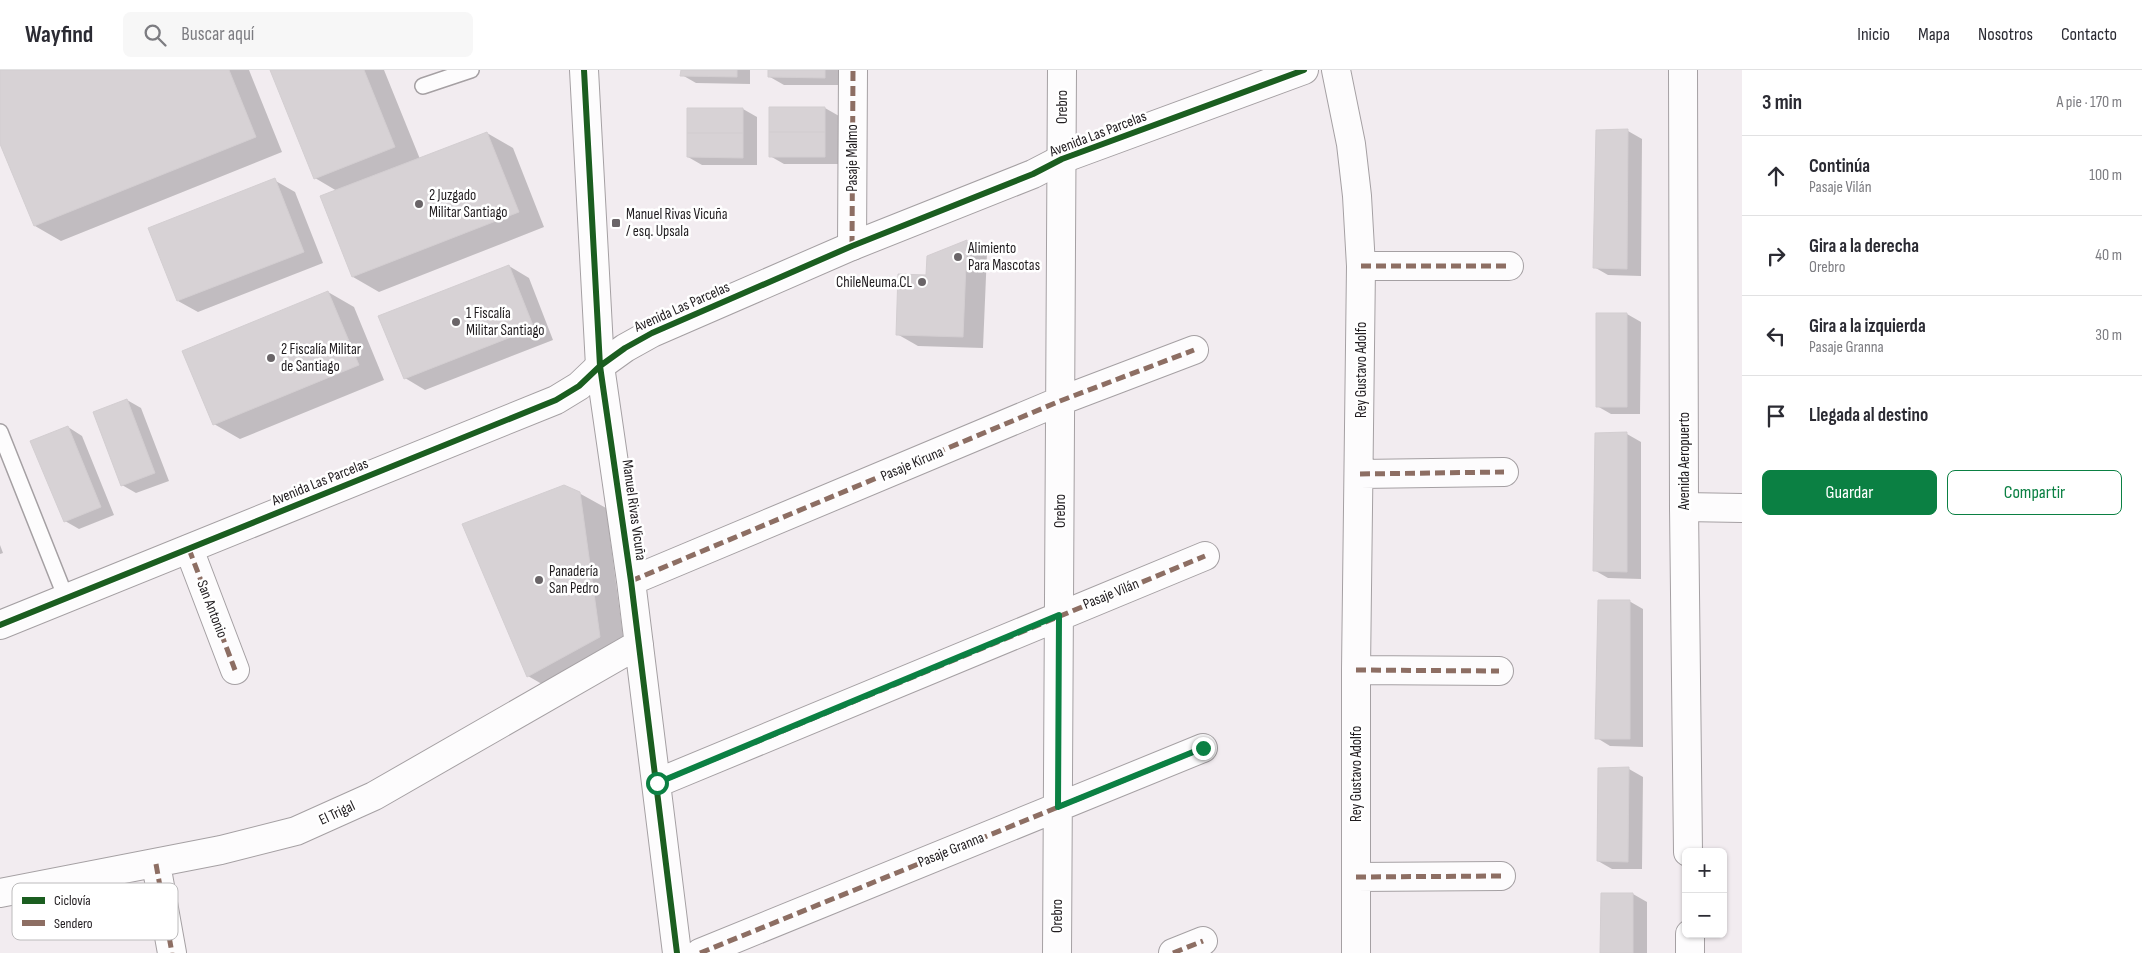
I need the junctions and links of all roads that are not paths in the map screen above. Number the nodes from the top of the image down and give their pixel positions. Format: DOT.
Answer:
graph roads {
  1 [pos="470,70"];
  2 [pos="584,70"];
  3 [pos="853,70"];
  4 [pos="1062,70"];
  5 [pos="1304,70"];
  6 [pos="1336,70"];
  7 [pos="1683,70"];
  8 [pos="423,86"];
  9 [pos="1062,160"];
  10 [pos="852,246"];
  11 [pos="1361,266"];
  12 [pos="1508,266"];
  13 [pos="1194,350"];
  14 [pos="600,366"];
  15 [pos="1060,402"];
  16 [pos="0,432"];
  17 [pos="5,464"];
  18 [pos="1504,472"];
  19 [pos="1360,474"];
  20 [pos="1684,508"];
  21 [pos="1742,508"];
  22 [pos="189,549"];
  23 [pos="1205,556"];
  24 [pos="631,581"];
  25 [pos="66,598"];
  26 [pos="1059,615"];
  27 [pos="0,625"];
  28 [pos="639,644"];
  29 [pos="235,670"];
  30 [pos="1356,670"];
  31 [pos="1499,671"];
  32 [pos="1203,748"];
  33 [pos="657,783"];
  34 [pos="1058,807"];
  35 [pos="1688,848"];
  36 [pos="156,864"];
  37 [pos="1501,876"];
  38 [pos="1356,877"];
  39 [pos="54,883"];
  40 [pos="159,883"];
  41 [pos="1690,938"];
  42 [pos="170,940"];
  43 [pos="1203,941"];
  44 [pos="172,953"];
  45 [pos="677,953"];
  46 [pos="700,953"];
  47 [pos="1057,953"];
  48 [pos="1173,953"];
  49 [pos="1356,953"];
  50 [pos="1690,953"];
  1 -- 8 [label="lane"];
  2 -- 14 [label="street, Manuel Rivas Vicuña"];
  3 -- 10 [label="street, Pasaje Malmo"];
  4 -- 9 [label="street, Orebro"];
  5 -- 9 [label="street, Avenida Las Parcelas"];
  6 -- 11 [label="street, Rey Gustavo Adolfo"];
  7 -- 20 [label="street, Avenida Aeropuerto"];
  9 -- 10 [label="street, Avenida Las Parcelas"];
  9 -- 15 [label="street, Orebro"];
  10 -- 14 [label="street, Avenida Las Parcelas"];
  11 -- 12 [label="street"];
  11 -- 19 [label="street, Rey Gustavo Adolfo"];
  13 -- 15 [label="street, Pasaje Kiruna"];
  14 -- 22 [label="street, Avenida Las Parcelas"];
  14 -- 24 [label="street, Manuel Rivas Vicuña"];
  15 -- 24 [label="street, Pasaje Kiruna"];
  15 -- 26 [label="street, Orebro"];
  16 -- 17 [label="lane"];
  17 -- 25 [label="lane"];
  18 -- 19 [label="street"];
  19 -- 30 [label="street, Rey Gustavo Adolfo"];
  20 -- 21 [label="street"];
  20 -- 35 [label="street, Avenida Aeropuerto"];
  22 -- 25 [label="street, Avenida Las Parcelas"];
  22 -- 29 [label="street, San Antonio"];
  23 -- 26 [label="street, Pasaje Vilán"];
  24 -- 28 [label="street, Manuel Rivas Vicuña"];
  25 -- 27 [label="street, Avenida Las Parcelas"];
  26 -- 33 [label="street, Pasaje Vilán"];
  26 -- 34 [label="street, Orebro"];
  28 -- 33 [label="street, Manuel Rivas Vicuña"];
  28 -- 36 [label="street, El Trigal"];
  30 -- 31 [label="street"];
  30 -- 38 [label="street, Rey Gustavo Adolfo"];
  32 -- 34 [label="street, Pasaje Granna"];
  33 -- 45 [label="street, Manuel Rivas Vicuña"];
  34 -- 46 [label="street, Pasaje Granna"];
  34 -- 47 [label="street, Orebro"];
  36 -- 39 [label="street, El Trigal"];
  36 -- 40 [label="street"];
  37 -- 38 [label="street"];
  38 -- 49 [label="street, Rey Gustavo Adolfo"];
  41 -- 50 [label="street"];
  42 -- 44 [label="street"];
  43 -- 48 [label="street"];
}
